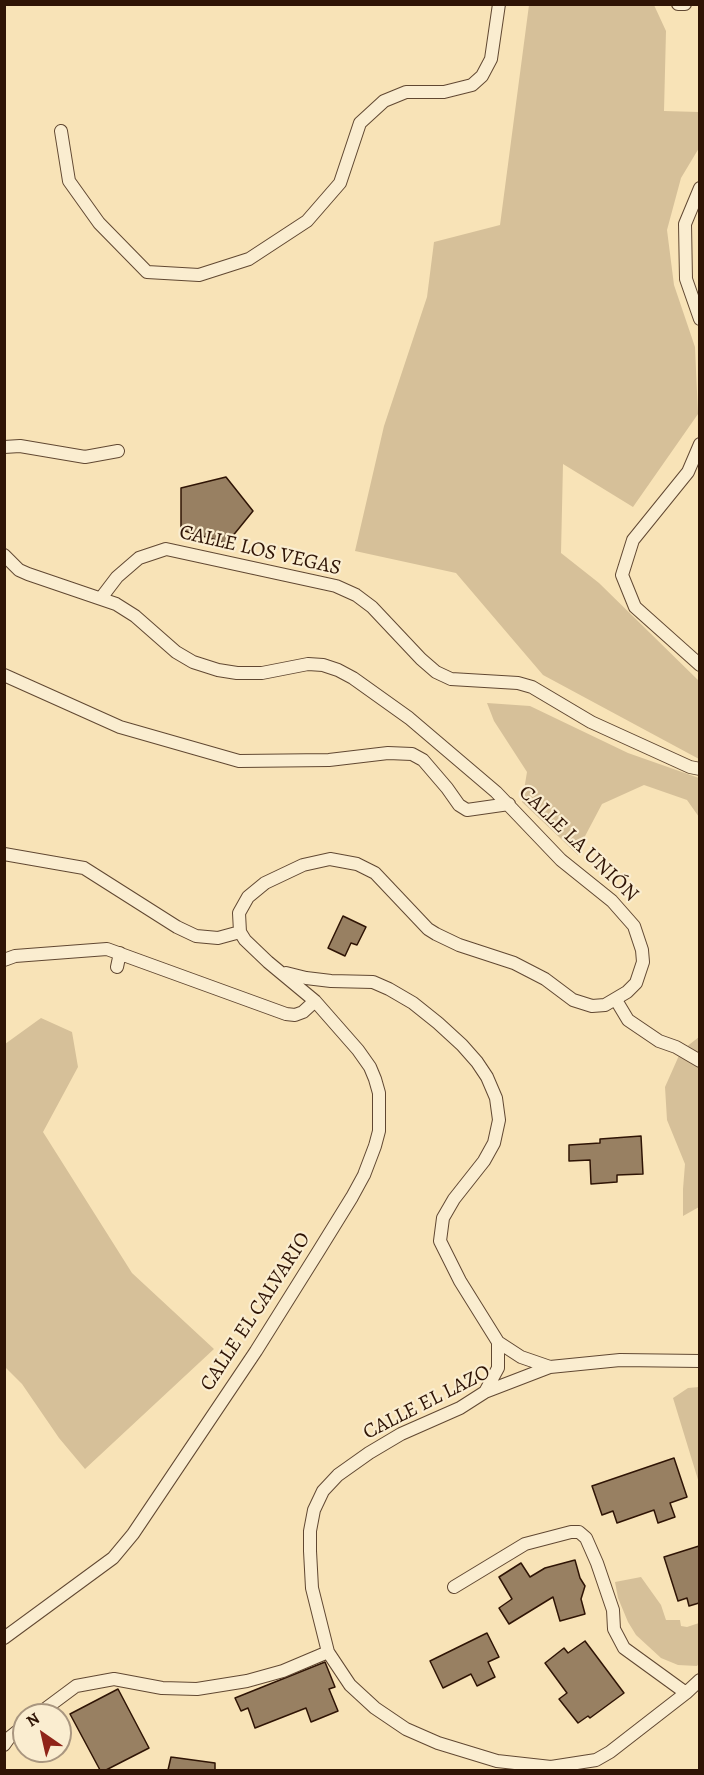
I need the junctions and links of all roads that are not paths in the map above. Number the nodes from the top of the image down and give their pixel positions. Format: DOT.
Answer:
graph roads {
  1 [pos="499,4"];
  2 [pos="678,4"];
  3 [pos="685,4"];
  4 [pos="61,131"];
  5 [pos="699,188"];
  6 [pos="699,319"];
  7 [pos="699,444"];
  8 [pos="4,447"];
  9 [pos="118,451"];
  10 [pos="4,555"];
  11 [pos="100,598"];
  12 [pos="699,665"];
  13 [pos="4,675"];
  14 [pos="699,769"];
  15 [pos="508,804"];
  16 [pos="4,854"];
  17 [pos="240,932"];
  18 [pos="120,953"];
  19 [pos="4,960"];
  20 [pos="117,967"];
  21 [pos="279,970"];
  22 [pos="331,981"];
  23 [pos="616,1000"];
  24 [pos="315,1001"];
  25 [pos="699,1061"];
  26 [pos="498,1342"];
  27 [pos="699,1361"];
  28 [pos="550,1367"];
  29 [pos="485,1392"];
  30 [pos="454,1587"];
  31 [pos="4,1638"];
  32 [pos="328,1652"];
  33 [pos="699,1680"];
  34 [pos="686,1693"];
  35 [pos="53,1703"];
  1 -- 4 [label="street"];
  2 -- 3 [label="street"];
  5 -- 6 [label="street"];
  7 -- 12 [label="street"];
  8 -- 9 [label="street"];
  10 -- 11 [label="street, CALLE LA UNIÓN"];
  11 -- 14 [label="street, CALLE LOS VEGAS"];
  11 -- 15 [label="street, CALLE LA UNIÓN"];
  13 -- 15 [label="street"];
  15 -- 23 [label="street, CALLE LA UNIÓN"];
  16 -- 17 [label="street"];
  17 -- 21 [label="street"];
  17 -- 23 [label="street"];
  18 -- 19 [label="street"];
  18 -- 20 [label="street"];
  18 -- 24 [label="street"];
  21 -- 22 [label="street"];
  21 -- 24 [label="street, CALLE EL CALVARIO"];
  22 -- 24 [label="street"];
  22 -- 26 [label="street"];
  23 -- 25 [label="street"];
  24 -- 31 [label="street, CALLE EL CALVARIO"];
  26 -- 28 [label="street"];
  26 -- 29 [label="street"];
  27 -- 28 [label="street"];
  28 -- 29 [label="street, CALLE EL LAZO"];
  29 -- 32 [label="street, CALLE EL LAZO"];
  30 -- 34 [label="street"];
  32 -- 34 [label="street, CALLE EL LAZO"];
  32 -- 35 [label="street"];
  33 -- 34 [label="street, CALLE EL LAZO"];
}
